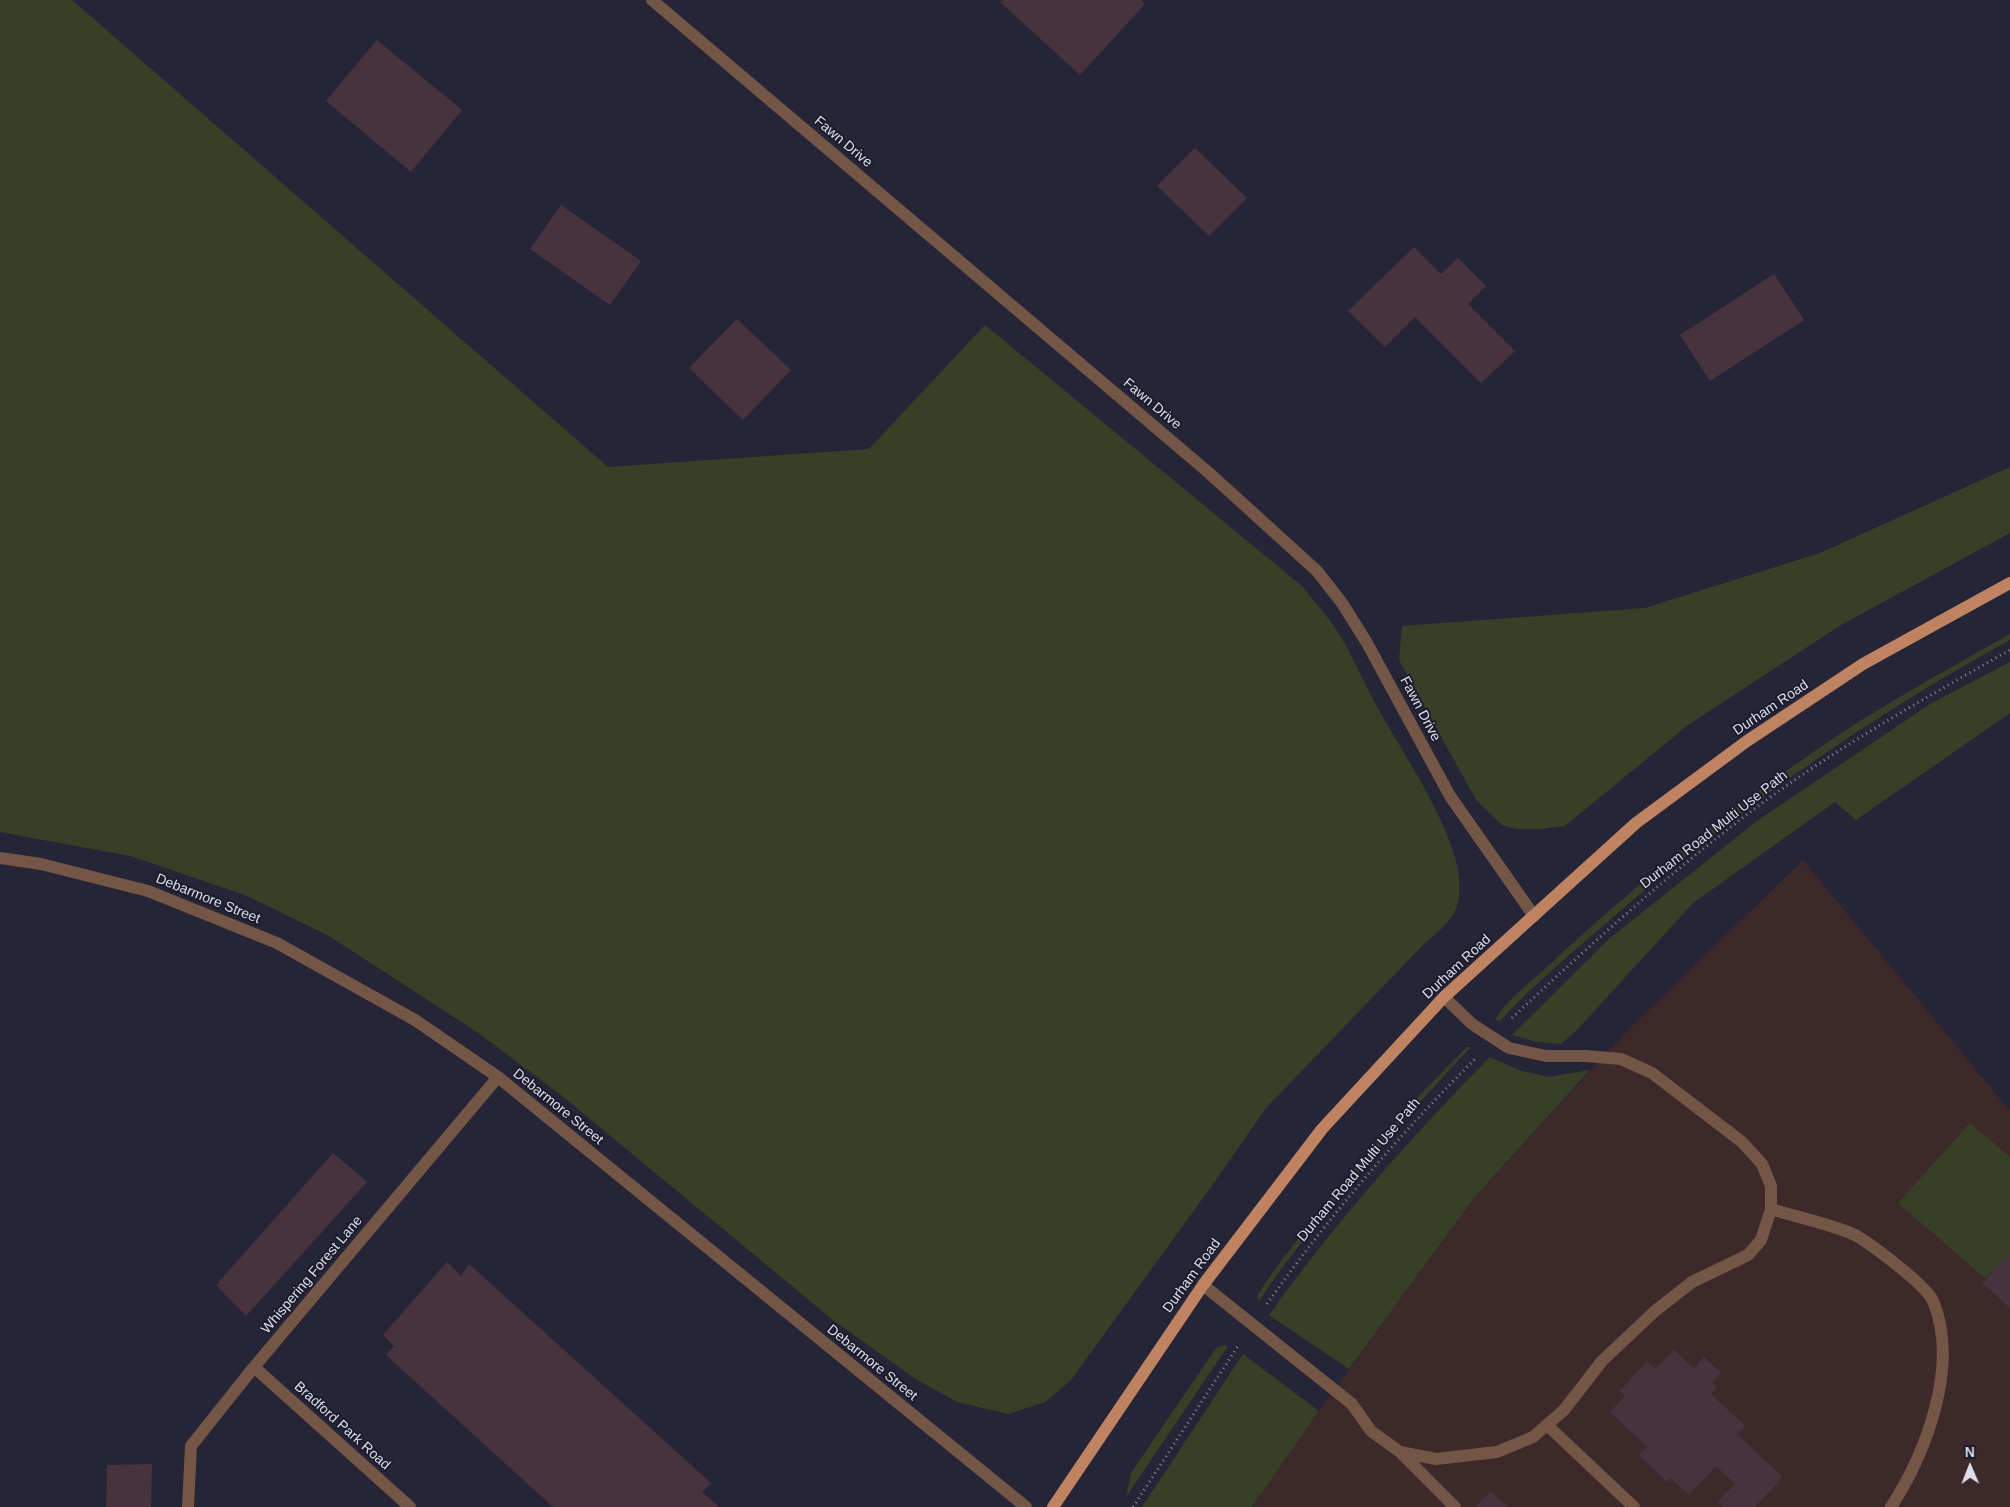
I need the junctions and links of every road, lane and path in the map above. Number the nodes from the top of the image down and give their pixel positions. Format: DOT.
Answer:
graph roads {
  1 [pos="652,0"];
  2 [pos="2010,583"];
  3 [pos="2010,650"];
  4 [pos="0,858"];
  5 [pos="1534,916"];
  6 [pos="1444,998"];
  7 [pos="1511,1020"];
  8 [pos="1480,1054"];
  9 [pos="498,1077"];
  10 [pos="1771,1209"];
  11 [pos="1203,1284"];
  12 [pos="1263,1309"];
  13 [pos="1234,1352"];
  14 [pos="254,1368"];
  15 [pos="1547,1425"];
  16 [pos="1400,1452"];
  17 [pos="188,1507"];
  18 [pos="410,1507"];
  19 [pos="1026,1507"];
  20 [pos="1053,1507"];
  21 [pos="1133,1507"];
  22 [pos="1455,1507"];
  23 [pos="1634,1507"];
  24 [pos="1891,1507"];
  1 -- 5 [label="street, Fawn Drive"];
  2 -- 5 [label="main road, Durham Road"];
  3 -- 7 [label="path, Durham Road Multi Use Path"];
  4 -- 9 [label="street, Debarmore Street"];
  5 -- 6 [label="main road, Durham Road"];
  6 -- 10 [label="street"];
  6 -- 11 [label="main road, Durham Road"];
  8 -- 12 [label="path, Durham Road Multi Use Path"];
  9 -- 14 [label="street, Whispering Forest Lane"];
  9 -- 19 [label="street, Debarmore Street"];
  10 -- 15 [label="street"];
  10 -- 24 [label="street"];
  11 -- 16 [label="street"];
  11 -- 20 [label="main road, Durham Road"];
  13 -- 21 [label="path"];
  14 -- 17 [label="street, Whispering Forest Lane"];
  14 -- 18 [label="street, Bradford Park Road"];
  15 -- 16 [label="street"];
  15 -- 23 [label="street"];
  16 -- 22 [label="street"];
}
